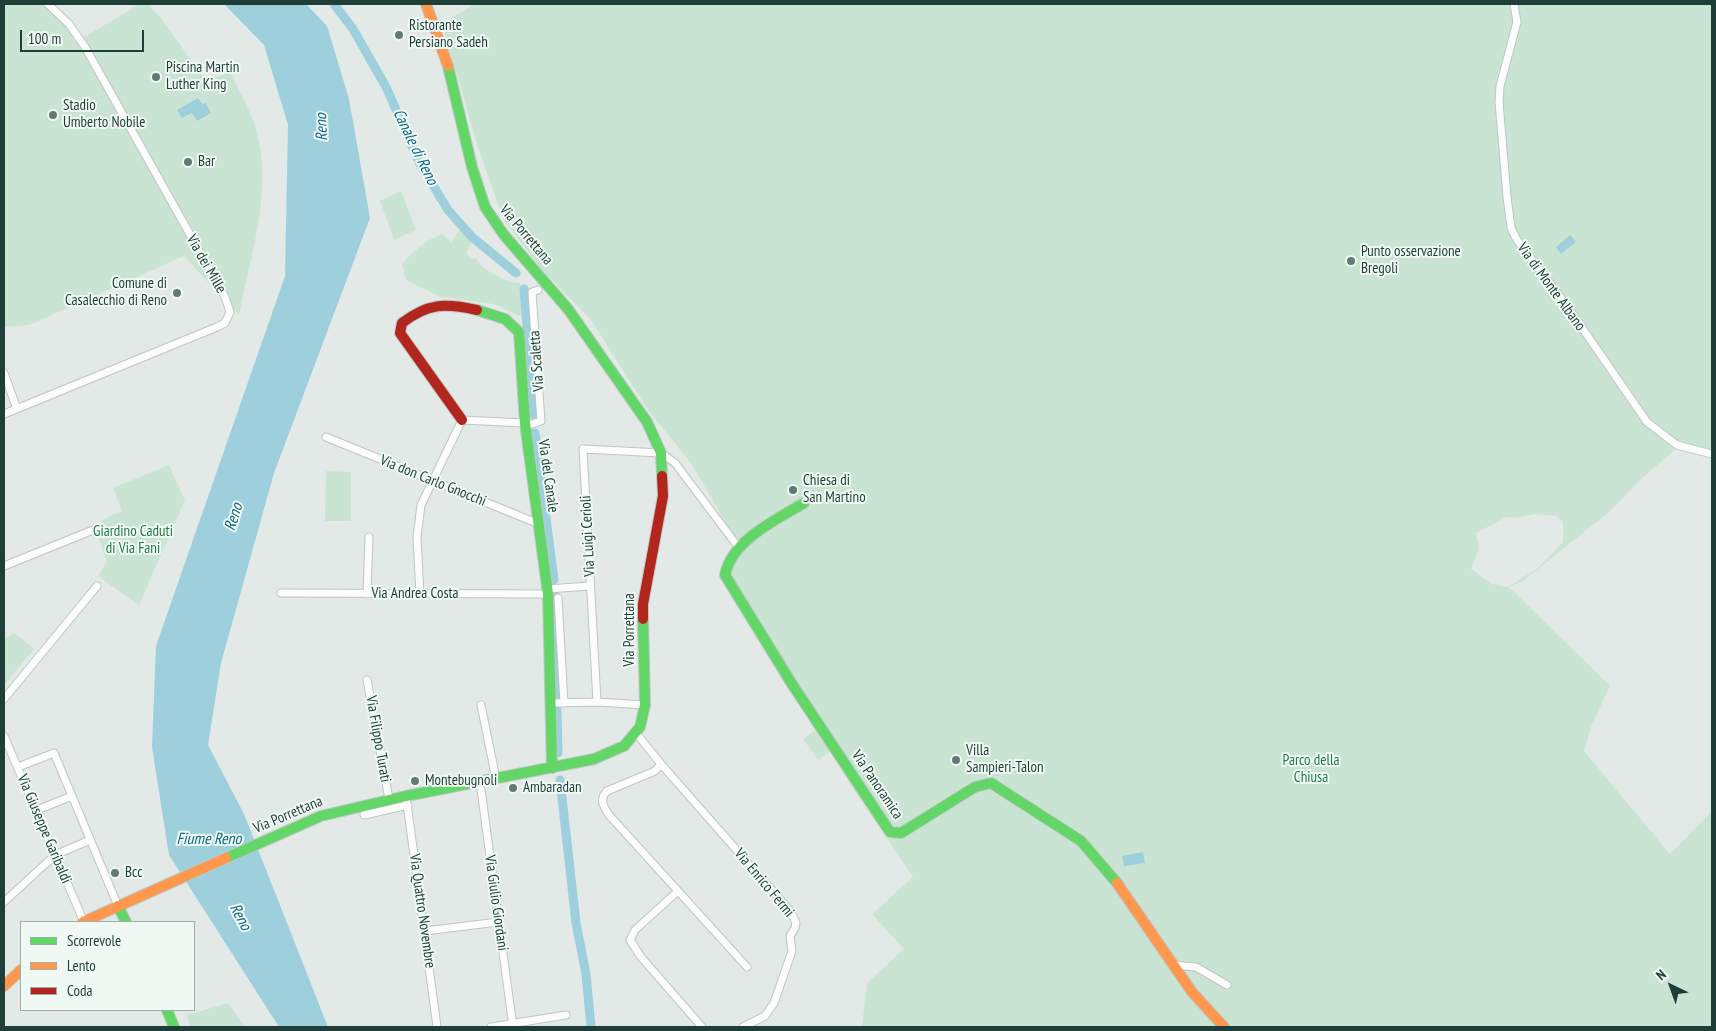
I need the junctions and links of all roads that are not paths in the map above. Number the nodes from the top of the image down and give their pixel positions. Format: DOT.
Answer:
graph roads {
  1 [pos="48,4"];
  2 [pos="426,4"];
  3 [pos="1514,4"];
  4 [pos="538,290"];
  5 [pos="4,373"];
  6 [pos="18,409"];
  7 [pos="4,414"];
  8 [pos="462,420"];
  9 [pos="526,425"];
  10 [pos="326,437"];
  11 [pos="661,453"];
  12 [pos="1712,454"];
  13 [pos="431,481"];
  14 [pos="804,503"];
  15 [pos="539,524"];
  16 [pos="98,528"];
  17 [pos="369,537"];
  18 [pos="739,548"];
  19 [pos="4,566"];
  20 [pos="97,586"];
  21 [pos="590,586"];
  22 [pos="548,592"];
  23 [pos="281,593"];
  24 [pos="367,594"];
  25 [pos="420,595"];
  26 [pos="558,598"];
  27 [pos="367,680"];
  28 [pos="4,699"];
  29 [pos="597,702"];
  30 [pos="552,703"];
  31 [pos="564,703"];
  32 [pos="645,704"];
  33 [pos="481,705"];
  34 [pos="636,733"];
  35 [pos="4,736"];
  36 [pos="661,764"];
  37 [pos="18,767"];
  38 [pos="552,768"];
  39 [pos="496,779"];
  40 [pos="480,782"];
  41 [pos="72,796"];
  42 [pos="389,799"];
  43 [pos="407,801"];
  44 [pos="37,810"];
  45 [pos="364,815"];
  46 [pos="90,840"];
  47 [pos="55,855"];
  48 [pos="678,891"];
  49 [pos="4,902"];
  50 [pos="118,906"];
  51 [pos="83,921"];
  52 [pos="85,921"];
  53 [pos="126,921"];
  54 [pos="498,922"];
  55 [pos="425,931"];
  56 [pos="1174,965"];
  57 [pos="747,967"];
  58 [pos="20,971"];
  59 [pos="1228,985"];
  60 [pos="4,986"];
  61 [pos="166,1011"];
  62 [pos="566,1015"];
  63 [pos="513,1026"];
  64 [pos="174,1027"];
  65 [pos="437,1027"];
  66 [pos="491,1027"];
  67 [pos="702,1027"];
  68 [pos="743,1027"];
  69 [pos="1224,1027"];
  1 -- 6 [label="street, Via dei Mille"];
  2 -- 11 [label="street, Via Porrettana"];
  3 -- 12 [label="street, Via di Monte Albano"];
  4 -- 9 [label="street, Via Scaletta"];
  5 -- 6 [label="street"];
  6 -- 7 [label="street, Via dei Mille"];
  8 -- 9 [label="street"];
  8 -- 9 [label="street, Via del Canale"];
  8 -- 13 [label="street"];
  9 -- 15 [label="street, Via del Canale"];
  10 -- 13 [label="street, Via don Carlo Gnocchi"];
  11 -- 18 [label="street"];
  11 -- 21 [label="street, Via Luigi Cerioli"];
  11 -- 32 [label="street, Via Porrettana"];
  13 -- 15 [label="street, Via don Carlo Gnocchi"];
  13 -- 25 [label="street"];
  14 -- 18 [label="street"];
  15 -- 22 [label="street, Via del Canale"];
  16 -- 19 [label="street"];
  17 -- 24 [label="street"];
  18 -- 56 [label="street, Via Panoramica"];
  20 -- 28 [label="street"];
  21 -- 22 [label="street, Via Andrea Costa"];
  21 -- 29 [label="street, Via Luigi Cerioli"];
  22 -- 25 [label="street, Via Andrea Costa"];
  22 -- 30 [label="street, Via del Canale"];
  23 -- 24 [label="street, Via Andrea Costa"];
  24 -- 25 [label="street, Via Andrea Costa"];
  26 -- 31 [label="street"];
  27 -- 42 [label="street, Via Filippo Turati"];
  29 -- 31 [label="street"];
  29 -- 32 [label="street"];
  30 -- 31 [label="street"];
  30 -- 38 [label="street, Via del Canale"];
  32 -- 34 [label="street, Via Porrettana"];
  33 -- 39 [label="street"];
  34 -- 36 [label="street"];
  34 -- 38 [label="street, Via Porrettana"];
  35 -- 37 [label="street, Via Giuseppe Garibaldi"];
  36 -- 48 [label="street"];
  36 -- 68 [label="street, Via Enrico Fermi"];
  37 -- 41 [label="street"];
  37 -- 44 [label="street, Via Giuseppe Garibaldi"];
  38 -- 39 [label="street, Via Porrettana"];
  39 -- 40 [label="street, Via Porrettana"];
  40 -- 43 [label="street, Via Porrettana"];
  40 -- 54 [label="street, Via Giulio Giordani"];
  41 -- 44 [label="street"];
  41 -- 46 [label="street"];
  42 -- 43 [label="street, Via Porrettana"];
  42 -- 50 [label="street, Via Porrettana"];
  43 -- 45 [label="street"];
  43 -- 55 [label="street, Via Quattro Novembre"];
  44 -- 47 [label="street, Via Giuseppe Garibaldi"];
  46 -- 47 [label="street"];
  46 -- 50 [label="street"];
  47 -- 49 [label="street"];
  47 -- 51 [label="street, Via Giuseppe Garibaldi"];
  48 -- 57 [label="street"];
  48 -- 67 [label="street"];
  50 -- 52 [label="street, Via Porrettana"];
  50 -- 53 [label="street"];
  54 -- 55 [label="street"];
  54 -- 63 [label="street, Via Giulio Giordani"];
  55 -- 65 [label="street, Via Quattro Novembre"];
  56 -- 59 [label="street"];
  56 -- 69 [label="street, Via Panoramica"];
  58 -- 60 [label="street"];
  61 -- 64 [label="street"];
  62 -- 63 [label="street"];
  63 -- 66 [label="street"];
}
